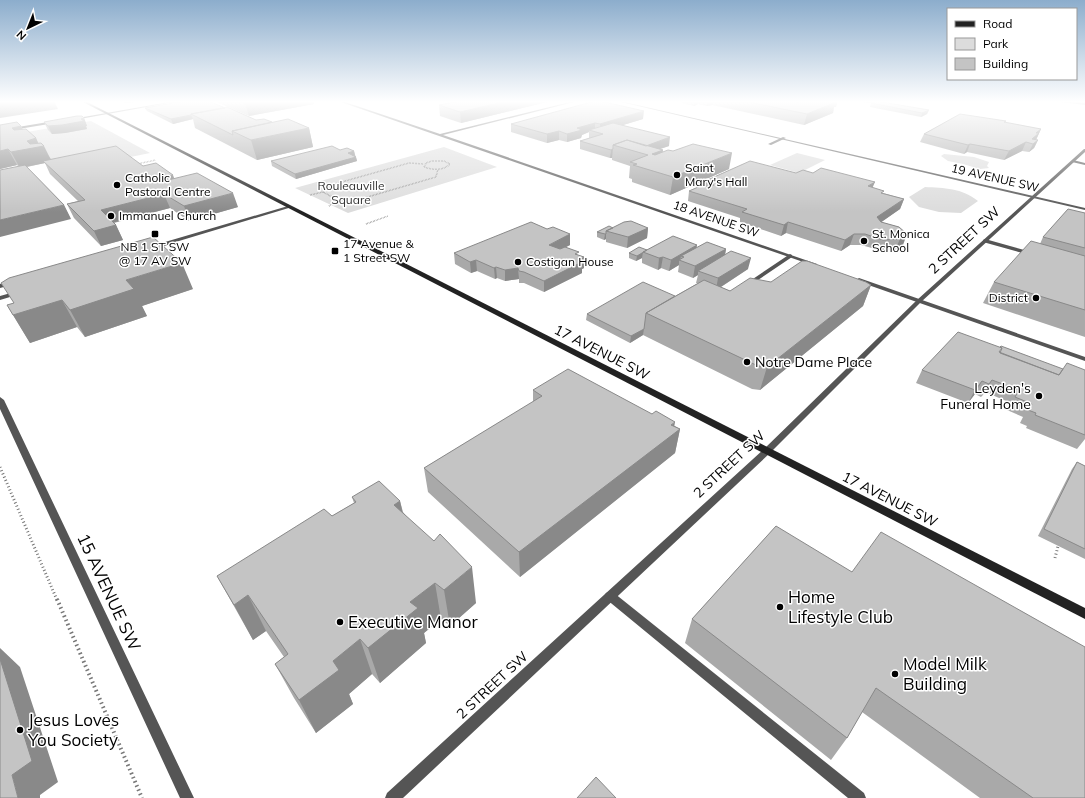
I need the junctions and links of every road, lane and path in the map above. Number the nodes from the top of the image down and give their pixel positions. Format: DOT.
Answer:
graph roads {
  1 [pos="156,138"];
  2 [pos="449,138"];
  3 [pos="784,138"];
  4 [pos="785,138"];
  5 [pos="770,144"];
  6 [pos="1085,150"];
  7 [pos="156,160"];
  8 [pos="1073,161"];
  9 [pos="424,164"];
  10 [pos="1085,164"];
  11 [pos="143,168"];
  12 [pos="438,169"];
  13 [pos="323,192"];
  14 [pos="308,196"];
  15 [pos="1033,197"];
  16 [pos="339,200"];
  17 [pos="329,206"];
  18 [pos="290,207"];
  19 [pos="1085,209"];
  20 [pos="388,216"];
  21 [pos="366,224"];
  22 [pos="985,241"];
  23 [pos="167,243"];
  24 [pos="143,246"];
  25 [pos="146,253"];
  26 [pos="790,256"];
  27 [pos="1036,256"];
  28 [pos="819,266"];
  29 [pos="855,279"];
  30 [pos="22,280"];
  31 [pos="0,286"];
  32 [pos="27,290"];
  33 [pos="738,290"];
  34 [pos="0,298"];
  35 [pos="919,301"];
  36 [pos="1085,358"];
  37 [pos="0,400"];
  38 [pos="766,450"];
  39 [pos="0,467"];
  40 [pos="1058,546"];
  41 [pos="1055,558"];
  42 [pos="610,596"];
  43 [pos="1085,614"];
  44 [pos="142,798"];
  45 [pos="187,798"];
  46 [pos="392,798"];
  47 [pos="859,798"];
  1 -- 18 [label="main road, 17 AVENUE SW"];
  2 -- 26 [label="street, 18 AVENUE SW"];
  3 -- 5 [label="street"];
  4 -- 15 [label="street, 19 AVENUE SW"];
  6 -- 8 [label="street, 2 STREET SW"];
  7 -- 11 [label="path"];
  8 -- 10 [label="street"];
  8 -- 15 [label="street, 2 STREET SW"];
  9 -- 12 [label="path"];
  9 -- 12 [label="path"];
  9 -- 13 [label="path"];
  12 -- 16 [label="path"];
  13 -- 14 [label="path"];
  13 -- 16 [label="path"];
  15 -- 19 [label="street, 19 AVENUE SW"];
  15 -- 22 [label="street, 2 STREET SW"];
  16 -- 17 [label="path"];
  18 -- 23 [label="street"];
  18 -- 38 [label="main road, 17 AVENUE SW"];
  20 -- 21 [label="path"];
  22 -- 27 [label="street"];
  22 -- 35 [label="street, 2 STREET SW"];
  23 -- 24 [label="street"];
  23 -- 25 [label="street"];
  26 -- 28 [label="street, 18 AVENUE SW"];
  26 -- 33 [label="street"];
  29 -- 35 [label="street"];
  30 -- 31 [label="street"];
  32 -- 34 [label="street"];
  35 -- 36 [label="street"];
  35 -- 38 [label="street, 2 STREET SW"];
  37 -- 45 [label="street, 15 AVENUE SW"];
  38 -- 42 [label="street, 2 STREET SW"];
  38 -- 43 [label="main road, 17 AVENUE SW"];
  39 -- 44 [label="path"];
  40 -- 41 [label="path"];
  42 -- 46 [label="street, 2 STREET SW"];
  42 -- 47 [label="street"];
}
